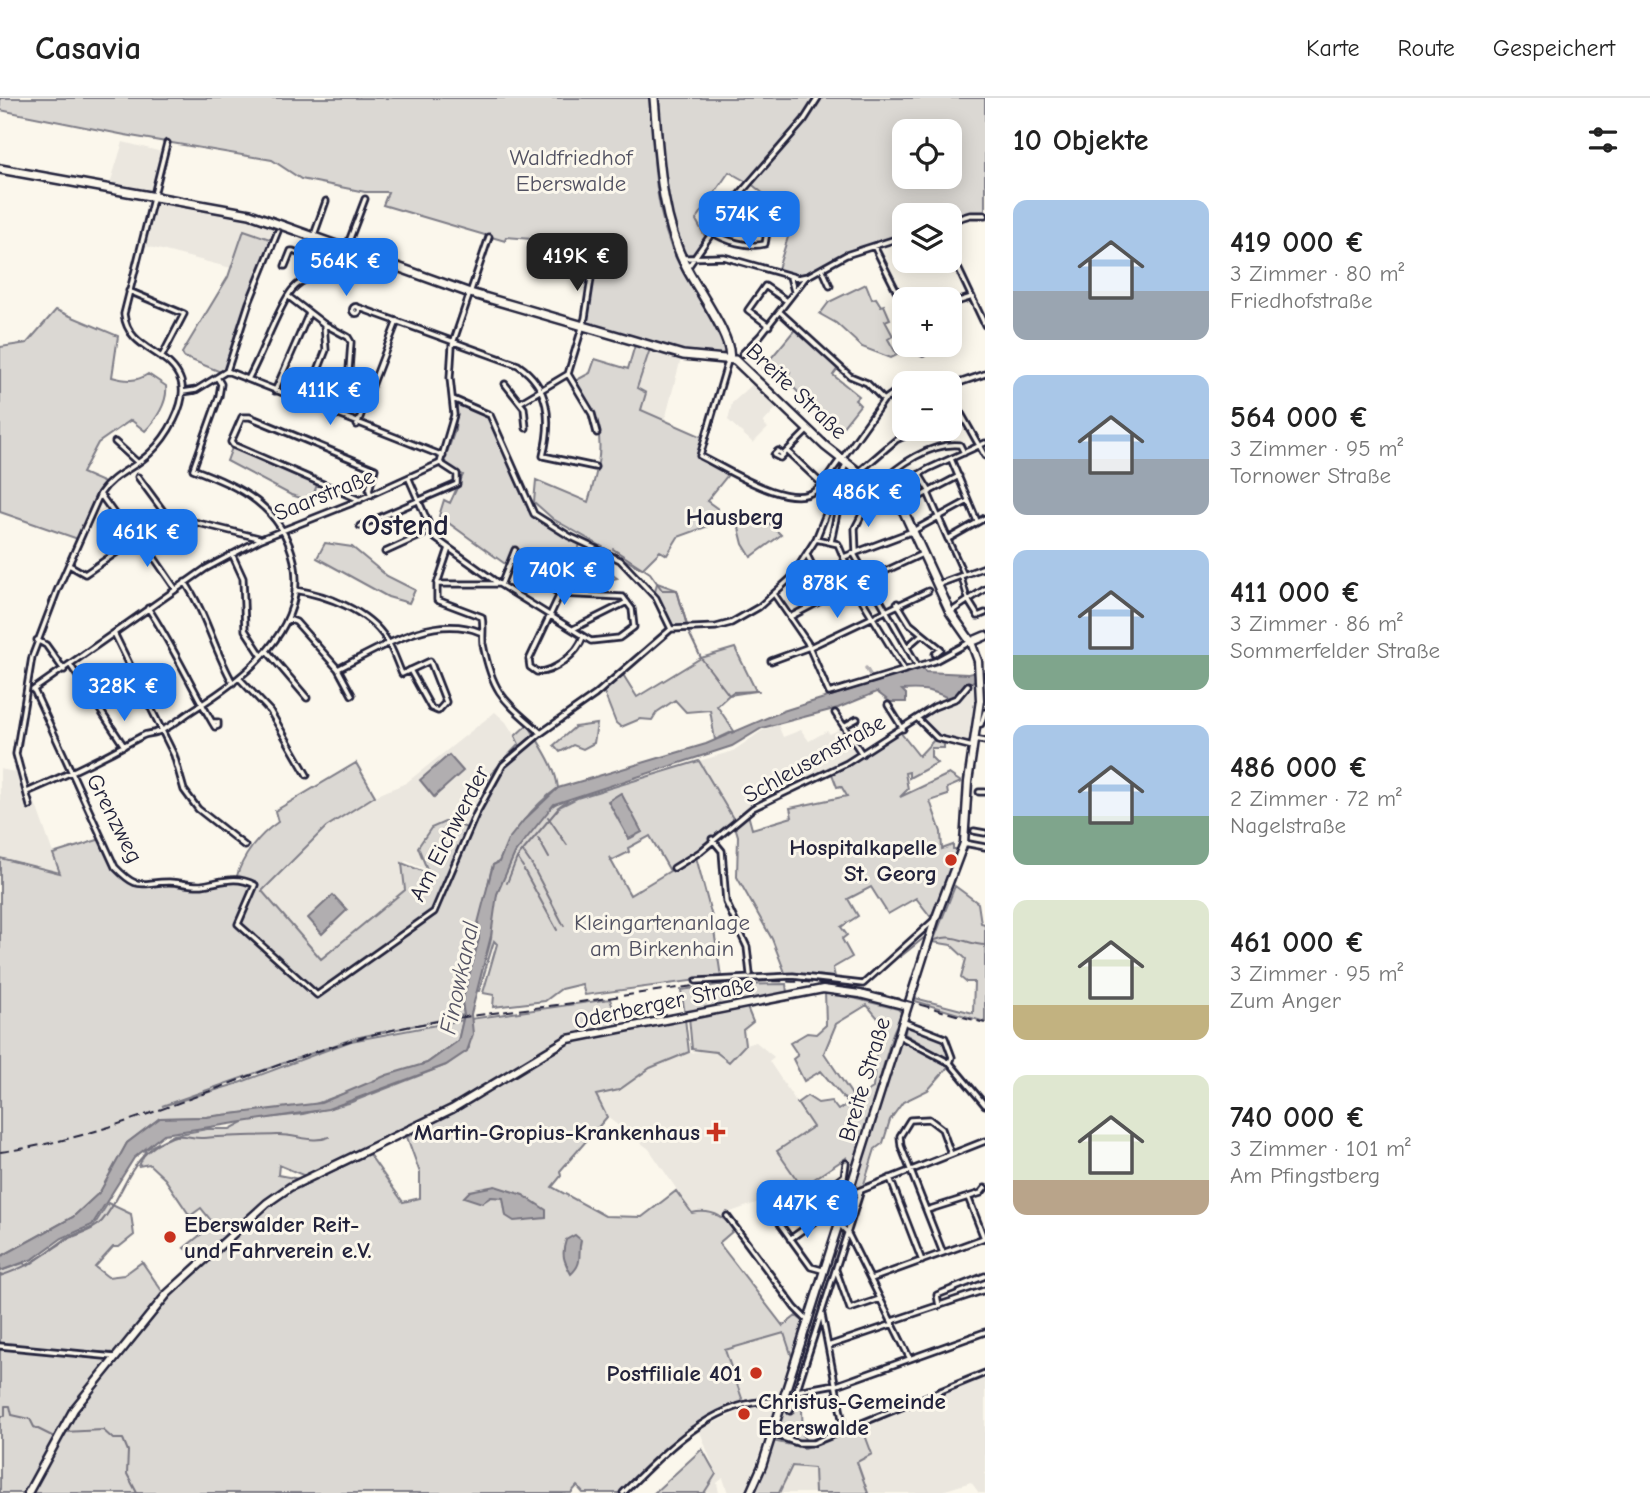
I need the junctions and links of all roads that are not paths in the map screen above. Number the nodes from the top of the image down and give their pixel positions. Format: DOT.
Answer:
graph roads {
  1 [pos="654,98"];
  2 [pos="818,98"];
  3 [pos="167,143"];
  4 [pos="0,169"];
  5 [pos="153,196"];
  6 [pos="365,199"];
  7 [pos="326,201"];
  8 [pos="734,201"];
  9 [pos="985,215"];
  10 [pos="962,217"];
  11 [pos="278,231"];
  12 [pos="712,232"];
  13 [pos="313,237"];
  14 [pos="489,237"];
  15 [pos="892,240"];
  16 [pos="874,246"];
  17 [pos="346,252"];
  18 [pos="682,258"];
  19 [pos="695,259"];
  20 [pos="593,265"];
  21 [pos="285,266"];
  22 [pos="686,268"];
  23 [pos="822,268"];
  24 [pos="961,273"];
  25 [pos="321,274"];
  26 [pos="790,277"];
  27 [pos="806,277"];
  28 [pos="830,286"];
  29 [pos="894,287"];
  30 [pos="129,291"];
  31 [pos="794,291"];
  32 [pos="470,293"];
  33 [pos="289,297"];
  34 [pos="972,297"];
  35 [pos="962,300"];
  36 [pos="787,302"];
  37 [pos="360,308"];
  38 [pos="780,312"];
  39 [pos="309,313"];
  40 [pos="397,321"];
  41 [pos="324,324"];
  42 [pos="584,325"];
  43 [pos="985,325"];
  44 [pos="769,326"];
  45 [pos="454,340"];
  46 [pos="742,354"];
  47 [pos="160,358"];
  48 [pos="729,359"];
  49 [pos="227,371"];
  50 [pos="568,374"];
  51 [pos="985,374"];
  52 [pos="218,379"];
  53 [pos="248,379"];
  54 [pos="962,382"];
  55 [pos="505,384"];
  56 [pos="541,390"];
  57 [pos="275,391"];
  58 [pos="183,392"];
  59 [pos="892,394"];
  60 [pos="453,399"];
  61 [pos="884,400"];
  62 [pos="521,402"];
  63 [pos="305,403"];
  64 [pos="332,415"];
  65 [pos="962,415"];
  66 [pos="358,425"];
  67 [pos="526,428"];
  68 [pos="808,430"];
  69 [pos="597,433"];
  70 [pos="895,441"];
  71 [pos="116,442"];
  72 [pos="985,443"];
  73 [pos="979,445"];
  74 [pos="964,453"];
  75 [pos="443,456"];
  76 [pos="985,456"];
  77 [pos="951,458"];
  78 [pos="843,460"];
  79 [pos="137,462"];
  80 [pos="440,463"];
  81 [pos="595,467"];
  82 [pos="860,471"];
  83 [pos="919,474"];
  84 [pos="959,476"];
  85 [pos="138,477"];
  86 [pos="409,479"];
  87 [pos="822,484"];
  88 [pos="877,486"];
  89 [pos="852,487"];
  90 [pos="929,492"];
  91 [pos="888,493"];
  92 [pos="100,494"];
  93 [pos="371,495"];
  94 [pos="360,500"];
  95 [pos="968,501"];
  96 [pos="419,502"];
  97 [pos="901,507"];
  98 [pos="938,518"];
  99 [pos="985,518"];
  100 [pos="169,519"];
  101 [pos="977,521"];
  102 [pos="360,526"];
  103 [pos="282,530"];
  104 [pos="431,531"];
  105 [pos="913,531"];
  106 [pos="140,537"];
  107 [pos="261,539"];
  108 [pos="948,539"];
  109 [pos="133,540"];
  110 [pos="816,540"];
  111 [pos="831,542"];
  112 [pos="449,548"];
  113 [pos="514,550"];
  114 [pos="385,552"];
  115 [pos="232,554"];
  116 [pos="855,554"];
  117 [pos="924,554"];
  118 [pos="807,555"];
  119 [pos="844,557"];
  120 [pos="511,561"];
  121 [pos="68,565"];
  122 [pos="984,567"];
  123 [pos="962,574"];
  124 [pos="985,575"];
  125 [pos="866,580"];
  126 [pos="185,582"];
  127 [pos="437,584"];
  128 [pos="500,584"];
  129 [pos="939,585"];
  130 [pos="175,588"];
  131 [pos="985,589"];
  132 [pos="295,590"];
  133 [pos="928,591"];
  134 [pos="560,594"];
  135 [pos="774,594"];
  136 [pos="968,600"];
  137 [pos="627,602"];
  138 [pos="897,603"];
  139 [pos="148,608"];
  140 [pos="884,610"];
  141 [pos="950,612"];
  142 [pos="551,613"];
  143 [pos="985,613"];
  144 [pos="790,617"];
  145 [pos="870,617"];
  146 [pos="288,619"];
  147 [pos="573,629"];
  148 [pos="671,629"];
  149 [pos="481,632"];
  150 [pos="114,633"];
  151 [pos="922,634"];
  152 [pos="985,636"];
  153 [pos="583,637"];
  154 [pos="37,640"];
  155 [pos="389,642"];
  156 [pos="971,642"];
  157 [pos="809,647"];
  158 [pos="907,647"];
  159 [pos="267,651"];
  160 [pos="935,654"];
  161 [pos="262,656"];
  162 [pos="771,661"];
  163 [pos="917,665"];
  164 [pos="71,666"];
  165 [pos="338,669"];
  166 [pos="904,669"];
  167 [pos="64,670"];
  168 [pos="410,670"];
  169 [pos="239,678"];
  170 [pos="233,683"];
  171 [pos="968,685"];
  172 [pos="28,690"];
  173 [pos="34,690"];
  174 [pos="352,695"];
  175 [pos="307,698"];
  176 [pos="202,705"];
  177 [pos="888,705"];
  178 [pos="985,712"];
  179 [pos="835,713"];
  180 [pos="857,719"];
  181 [pos="918,719"];
  182 [pos="212,722"];
  183 [pos="977,725"];
  184 [pos="844,726"];
  185 [pos="162,729"];
  186 [pos="903,729"];
  187 [pos="541,733"];
  188 [pos="974,739"];
  189 [pos="985,741"];
  190 [pos="124,746"];
  191 [pos="973,747"];
  192 [pos="862,754"];
  193 [pos="72,774"];
  194 [pos="307,775"];
  195 [pos="27,792"];
  196 [pos="30,806"];
  197 [pos="974,831"];
  198 [pos="985,833"];
  199 [pos="712,839"];
  200 [pos="964,843"];
  201 [pos="244,846"];
  202 [pos="985,847"];
  203 [pos="674,868"];
  204 [pos="255,885"];
  205 [pos="935,920"];
  206 [pos="750,974"];
  207 [pos="696,981"];
  208 [pos="907,1006"];
  209 [pos="903,1021"];
  210 [pos="898,1036"];
  211 [pos="950,1063"];
  212 [pos="985,1105"];
  213 [pos="985,1141"];
  214 [pos="951,1154"];
  215 [pos="846,1163"];
  216 [pos="911,1170"];
  217 [pos="844,1177"];
  218 [pos="890,1178"];
  219 [pos="985,1188"];
  220 [pos="850,1190"];
  221 [pos="861,1190"];
  222 [pos="968,1197"];
  223 [pos="845,1200"];
  224 [pos="927,1210"];
  225 [pos="727,1216"];
  226 [pos="839,1224"];
  227 [pos="847,1231"];
  228 [pos="790,1239"];
  229 [pos="985,1239"];
  230 [pos="943,1253"];
  231 [pos="922,1261"];
  232 [pos="836,1270"];
  233 [pos="824,1271"];
  234 [pos="985,1276"];
  235 [pos="871,1279"];
  236 [pos="985,1290"];
  237 [pos="880,1299"];
  238 [pos="939,1306"];
  239 [pos="822,1315"];
  240 [pos="808,1321"];
  241 [pos="893,1322"];
  242 [pos="985,1332"];
  243 [pos="0,1346"];
  244 [pos="828,1346"];
  245 [pos="116,1358"];
  246 [pos="910,1359"];
  247 [pos="985,1373"];
  248 [pos="836,1384"];
  249 [pos="797,1391"];
  250 [pos="782,1402"];
  251 [pos="790,1411"];
  252 [pos="844,1429"];
  253 [pos="771,1438"];
  254 [pos="29,1492"];
  255 [pos="622,1493"];
  256 [pos="750,1493"];
  1 -- 18 [label="main road, Breite Straße"];
  2 -- 8 [label="street"];
  3 -- 5 [label="street"];
  4 -- 5 [label="main road"];
  5 -- 13 [label="main road"];
  5 -- 30 [label="street"];
  6 -- 17 [label="street"];
  7 -- 13 [label="street"];
  8 -- 12 [label="street"];
  8 -- 12 [label="street"];
  9 -- 10 [label="street"];
  11 -- 49 [label="street"];
  12 -- 19 [label="street"];
  13 -- 17 [label="main road"];
  14 -- 32 [label="street"];
  15 -- 16 [label="street"];
  16 -- 23 [label="street"];
  16 -- 29 [label="street"];
  17 -- 25 [label="street"];
  17 -- 32 [label="main road"];
  18 -- 19 [label="street"];
  18 -- 22 [label="main road, Breite Straße"];
  19 -- 22 [label="street"];
  19 -- 26 [label="street"];
  20 -- 42 [label="street"];
  21 -- 25 [label="street"];
  22 -- 48 [label="main road, Breite Straße"];
  23 -- 27 [label="street"];
  23 -- 28 [label="street"];
  24 -- 34 [label="street"];
  25 -- 33 [label="street"];
  26 -- 27 [label="street"];
  26 -- 31 [label="street"];
  27 -- 31 [label="street"];
  30 -- 47 [label="street"];
  30 -- 47 [label="street"];
  31 -- 36 [label="street"];
  32 -- 42 [label="main road"];
  32 -- 45 [label="street"];
  33 -- 39 [label="street"];
  33 -- 53 [label="street"];
  34 -- 35 [label="street"];
  34 -- 43 [label="street"];
  36 -- 38 [label="street"];
  36 -- 44 [label="street"];
  37 -- 40 [label="street"];
  38 -- 44 [label="street"];
  38 -- 61 [label="street"];
  39 -- 41 [label="street"];
  39 -- 57 [label="street"];
  40 -- 45 [label="street"];
  40 -- 66 [label="street"];
  41 -- 63 [label="street"];
  41 -- 64 [label="street"];
  42 -- 48 [label="main road"];
  42 -- 50 [label="street"];
  44 -- 46 [label="street"];
  45 -- 56 [label="street"];
  45 -- 60 [label="street"];
  47 -- 58 [label="street"];
  48 -- 68 [label="main road, Breite Straße"];
  48 -- 87 [label="street"];
  49 -- 52 [label="street"];
  49 -- 53 [label="street"];
  50 -- 56 [label="street"];
  50 -- 69 [label="street"];
  51 -- 54 [label="street"];
  52 -- 58 [label="street"];
  52 -- 103 [label="street"];
  53 -- 57 [label="street"];
  55 -- 62 [label="street"];
  56 -- 62 [label="street"];
  56 -- 81 [label="street"];
  57 -- 63 [label="street"];
  58 -- 79 [label="street"];
  59 -- 61 [label="street"];
  60 -- 75 [label="street"];
  60 -- 148 [label="street"];
  61 -- 78 [label="street"];
  62 -- 67 [label="street"];
  63 -- 64 [label="street"];
  64 -- 66 [label="street"];
  65 -- 73 [label="street"];
  66 -- 75 [label="street"];
  68 -- 78 [label="main road, Breite Straße"];
  68 -- 87 [label="street"];
  70 -- 82 [label="street"];
  71 -- 79 [label="street"];
  72 -- 73 [label="street"];
  73 -- 74 [label="street"];
  73 -- 76 [label="street"];
  74 -- 77 [label="street"];
  74 -- 88 [label="street"];
  75 -- 80 [label="street"];
  77 -- 83 [label="street"];
  77 -- 84 [label="street"];
  78 -- 82 [label="main road, Breite Straße"];
  78 -- 87 [label="street"];
  78 -- 110 [label="street"];
  79 -- 92 [label="street"];
  80 -- 86 [label="street, Saarstraße"];
  80 -- 96 [label="street"];
  82 -- 88 [label="main road, Breite Straße"];
  83 -- 90 [label="street"];
  83 -- 91 [label="street"];
  84 -- 90 [label="street"];
  84 -- 95 [label="street"];
  85 -- 100 [label="street"];
  86 -- 93 [label="street, Saarstraße"];
  86 -- 96 [label="street"];
  88 -- 91 [label="main road, Breite Straße"];
  88 -- 116 [label="street"];
  89 -- 111 [label="street"];
  90 -- 97 [label="street"];
  90 -- 98 [label="street"];
  91 -- 97 [label="main road, Breite Straße"];
  92 -- 109 [label="street"];
  92 -- 121 [label="street"];
  93 -- 94 [label="street, Saarstraße"];
  93 -- 94 [label="street"];
  94 -- 103 [label="street, Saarstraße"];
  95 -- 98 [label="street"];
  95 -- 101 [label="street"];
  96 -- 102 [label="street"];
  96 -- 104 [label="street"];
  97 -- 105 [label="main road, Breite Straße"];
  98 -- 105 [label="street"];
  98 -- 108 [label="street"];
  99 -- 101 [label="street"];
  100 -- 106 [label="street"];
  100 -- 107 [label="street"];
  101 -- 108 [label="street"];
  103 -- 107 [label="street, Saarstraße"];
  103 -- 132 [label="street"];
  104 -- 112 [label="street"];
  104 -- 114 [label="street"];
  105 -- 116 [label="street"];
  105 -- 117 [label="main road, Breite Straße"];
  106 -- 109 [label="street"];
  106 -- 130 [label="street"];
  107 -- 115 [label="street, Saarstraße"];
  108 -- 123 [label="street"];
  109 -- 121 [label="street"];
  110 -- 111 [label="street"];
  110 -- 118 [label="street"];
  111 -- 119 [label="street"];
  112 -- 127 [label="street"];
  112 -- 128 [label="street"];
  113 -- 120 [label="street"];
  115 -- 126 [label="street, Saarstraße"];
  115 -- 161 [label="street"];
  116 -- 119 [label="street"];
  116 -- 125 [label="street"];
  117 -- 125 [label="street"];
  117 -- 129 [label="main road, Breite Straße"];
  118 -- 135 [label="street"];
  118 -- 144 [label="street"];
  119 -- 145 [label="street"];
  120 -- 128 [label="street"];
  120 -- 134 [label="street"];
  121 -- 154 [label="street"];
  122 -- 123 [label="street"];
  122 -- 124 [label="street"];
  123 -- 129 [label="street"];
  123 -- 136 [label="street"];
  125 -- 140 [label="street"];
  126 -- 130 [label="street, Saarstraße"];
  126 -- 170 [label="street"];
  127 -- 128 [label="street"];
  127 -- 149 [label="street"];
  128 -- 142 [label="street"];
  129 -- 133 [label="street"];
  129 -- 141 [label="main road, Breite Straße"];
  130 -- 139 [label="street, Saarstraße"];
  131 -- 136 [label="street"];
  132 -- 146 [label="street"];
  132 -- 155 [label="street"];
  133 -- 138 [label="street"];
  134 -- 137 [label="street"];
  134 -- 142 [label="street"];
  135 -- 144 [label="street"];
  135 -- 148 [label="street"];
  136 -- 141 [label="street"];
  136 -- 143 [label="street"];
  137 -- 147 [label="street"];
  137 -- 153 [label="street"];
  138 -- 140 [label="street"];
  138 -- 151 [label="street"];
  139 -- 150 [label="street, Saarstraße"];
  139 -- 176 [label="street"];
  140 -- 145 [label="street"];
  140 -- 158 [label="street"];
  141 -- 156 [label="main road, Breite Straße"];
  142 -- 147 [label="street"];
  142 -- 153 [label="street"];
  144 -- 157 [label="street"];
  145 -- 157 [label="street"];
  145 -- 166 [label="street"];
  146 -- 159 [label="street"];
  146 -- 165 [label="street"];
  147 -- 153 [label="street"];
  148 -- 187 [label="street"];
  149 -- 155 [label="street"];
  149 -- 187 [label="street"];
  150 -- 164 [label="street, Saarstraße"];
  150 -- 185 [label="street"];
  151 -- 158 [label="street"];
  151 -- 160 [label="street"];
  152 -- 156 [label="main road"];
  154 -- 167 [label="street"];
  154 -- 172 [label="street"];
  155 -- 165 [label="street"];
  155 -- 168 [label="street"];
  156 -- 163 [label="street"];
  156 -- 183 [label="main road, Breite Straße"];
  157 -- 162 [label="street"];
  157 -- 166 [label="street"];
  158 -- 163 [label="street"];
  159 -- 161 [label="street"];
  159 -- 175 [label="street"];
  161 -- 169 [label="street"];
  163 -- 166 [label="street"];
  164 -- 167 [label="street, Saarstraße"];
  164 -- 190 [label="street"];
  165 -- 174 [label="street"];
  167 -- 173 [label="street, Saarstraße"];
  168 -- 168 [label="street"];
  169 -- 170 [label="street"];
  169 -- 194 [label="street"];
  170 -- 176 [label="street"];
  171 -- 181 [label="street"];
  172 -- 173 [label="street"];
  172 -- 195 [label="street"];
  173 -- 193 [label="street, Grenzweg"];
  176 -- 182 [label="street"];
  176 -- 185 [label="street"];
  177 -- 186 [label="street, Schleusenstraße"];
  178 -- 183 [label="street, Breite Straße"];
  179 -- 184 [label="street"];
  180 -- 184 [label="street"];
  181 -- 186 [label="street, Schleusenstraße"];
  181 -- 191 [label="street, Schleusenstraße"];
  183 -- 188 [label="main road, Breite Straße"];
  184 -- 192 [label="street"];
  185 -- 190 [label="street"];
  185 -- 201 [label="street"];
  186 -- 192 [label="street, Schleusenstraße"];
  187 -- 204 [label="street, Am Eichwerder"];
  188 -- 189 [label="street"];
  188 -- 191 [label="main road, Breite Straße"];
  190 -- 193 [label="street"];
  191 -- 200 [label="main road, Breite Straße"];
  192 -- 199 [label="street, Schleusenstraße"];
  193 -- 195 [label="street"];
  193 -- 204 [label="street, Grenzweg"];
  195 -- 196 [label="street"];
  197 -- 198 [label="street"];
  199 -- 203 [label="street, Schleusenstraße"];
  199 -- 206 [label="street"];
  200 -- 202 [label="street"];
  200 -- 205 [label="main road, Breite Straße"];
  205 -- 207 [label="street"];
  205 -- 208 [label="main road, Breite Straße"];
  208 -- 209 [label="main road, Breite Straße"];
  208 -- 245 [label="main road, Oderberger Straße"];
  209 -- 210 [label="main road, Breite Straße"];
  209 -- 211 [label="street"];
  210 -- 211 [label="street"];
  210 -- 220 [label="main road, Breite Straße"];
  211 -- 212 [label="street"];
  213 -- 214 [label="street"];
  214 -- 216 [label="street"];
  214 -- 216 [label="street"];
  215 -- 217 [label="street"];
  216 -- 218 [label="street"];
  216 -- 224 [label="street"];
  217 -- 223 [label="street"];
  217 -- 228 [label="street"];
  218 -- 221 [label="street"];
  218 -- 231 [label="street"];
  219 -- 222 [label="street"];
  220 -- 221 [label="street"];
  220 -- 223 [label="main road, Breite Straße"];
  221 -- 227 [label="street"];
  222 -- 224 [label="street"];
  222 -- 229 [label="street"];
  223 -- 226 [label="main road, Breite Straße"];
  223 -- 228 [label="street"];
  224 -- 230 [label="street"];
  225 -- 240 [label="street"];
  226 -- 227 [label="street"];
  226 -- 233 [label="main road, Breite Straße"];
  227 -- 232 [label="street"];
  227 -- 235 [label="street"];
  228 -- 233 [label="street"];
  229 -- 230 [label="street"];
  230 -- 231 [label="street"];
  231 -- 235 [label="street"];
  232 -- 237 [label="street"];
  232 -- 239 [label="street"];
  233 -- 240 [label="main road, Breite Straße"];
  234 -- 238 [label="street"];
  235 -- 237 [label="street"];
  236 -- 238 [label="street"];
  237 -- 241 [label="street"];
  238 -- 241 [label="street"];
  239 -- 244 [label="street"];
  239 -- 249 [label="street"];
  240 -- 250 [label="main road, Breite Straße"];
  241 -- 244 [label="street"];
  241 -- 246 [label="street"];
  242 -- 246 [label="street"];
  243 -- 245 [label="street"];
  244 -- 248 [label="street"];
  245 -- 254 [label="main road, Oderberger Straße"];
  246 -- 248 [label="street"];
  247 -- 252 [label="street"];
  248 -- 249 [label="street"];
  248 -- 252 [label="street"];
  249 -- 251 [label="street"];
  250 -- 253 [label="main road, Breite Straße"];
  250 -- 255 [label="street"];
  252 -- 253 [label="street"];
  253 -- 256 [label="main road, Breite Straße"];
}
